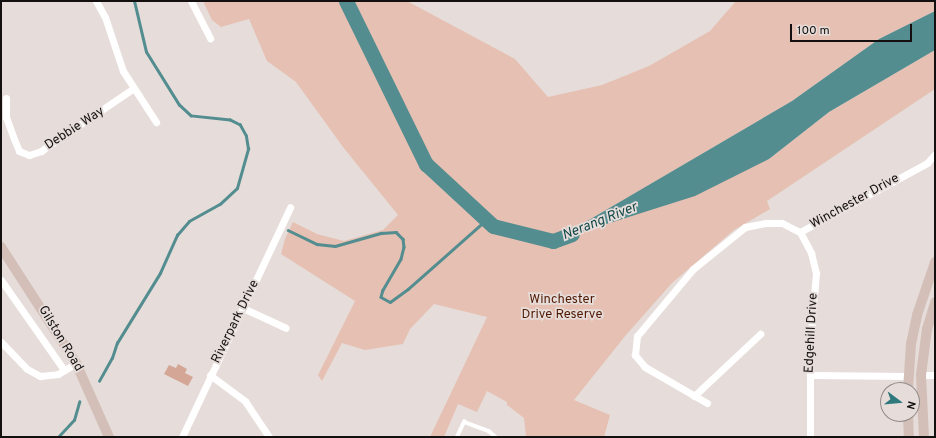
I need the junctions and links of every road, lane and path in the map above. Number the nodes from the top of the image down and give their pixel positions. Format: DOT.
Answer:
graph roads {
  1 [pos="108,1"];
  2 [pos="191,1"];
  3 [pos="98,3"];
  4 [pos="210,38"];
  5 [pos="134,88"];
  6 [pos="6,98"];
  7 [pos="156,122"];
  8 [pos="935,154"];
  9 [pos="290,207"];
  10 [pos="800,232"];
  11 [pos="1,247"];
  12 [pos="935,262"];
  13 [pos="1,280"];
  14 [pos="935,302"];
  15 [pos="243,308"];
  16 [pos="286,328"];
  17 [pos="760,334"];
  18 [pos="1,342"];
  19 [pos="76,363"];
  20 [pos="64,370"];
  21 [pos="210,375"];
  22 [pos="810,375"];
  23 [pos="921,375"];
  24 [pos="908,376"];
  25 [pos="935,376"];
  26 [pos="908,382"];
  27 [pos="694,396"];
  28 [pos="707,403"];
  29 [pos="908,422"];
  30 [pos="109,437"];
  31 [pos="182,437"];
  32 [pos="269,437"];
  33 [pos="456,437"];
  34 [pos="496,437"];
  35 [pos="810,437"];
  36 [pos="908,437"];
  37 [pos="924,437"];
  1 -- 3 [label="street"];
  2 -- 4 [label="street"];
  3 -- 5 [label="street"];
  5 -- 6 [label="street, Debbie Way"];
  5 -- 7 [label="street"];
  8 -- 10 [label="street, Winchester Drive"];
  9 -- 15 [label="street, Riverpark Drive"];
  10 -- 22 [label="street, Edgehill Drive"];
  10 -- 27 [label="street, Winchester Drive"];
  11 -- 19 [label="main road, Gilston Road"];
  12 -- 24 [label="main road"];
  13 -- 20 [label="street"];
  14 -- 23 [label="main road"];
  15 -- 16 [label="street"];
  15 -- 21 [label="street, Riverpark Drive"];
  17 -- 27 [label="street"];
  18 -- 20 [label="street"];
  19 -- 20 [label="street"];
  19 -- 30 [label="main road, Gilston Road"];
  21 -- 31 [label="street, Riverpark Drive"];
  21 -- 32 [label="street"];
  22 -- 24 [label="street"];
  22 -- 35 [label="street, Edgehill Drive"];
  23 -- 25 [label="street"];
  23 -- 37 [label="main road"];
  24 -- 26 [label="main road"];
  27 -- 28 [label="street, Winchester Drive"];
  29 -- 36 [label="main road"];
  33 -- 34 [label="lane"];
}
